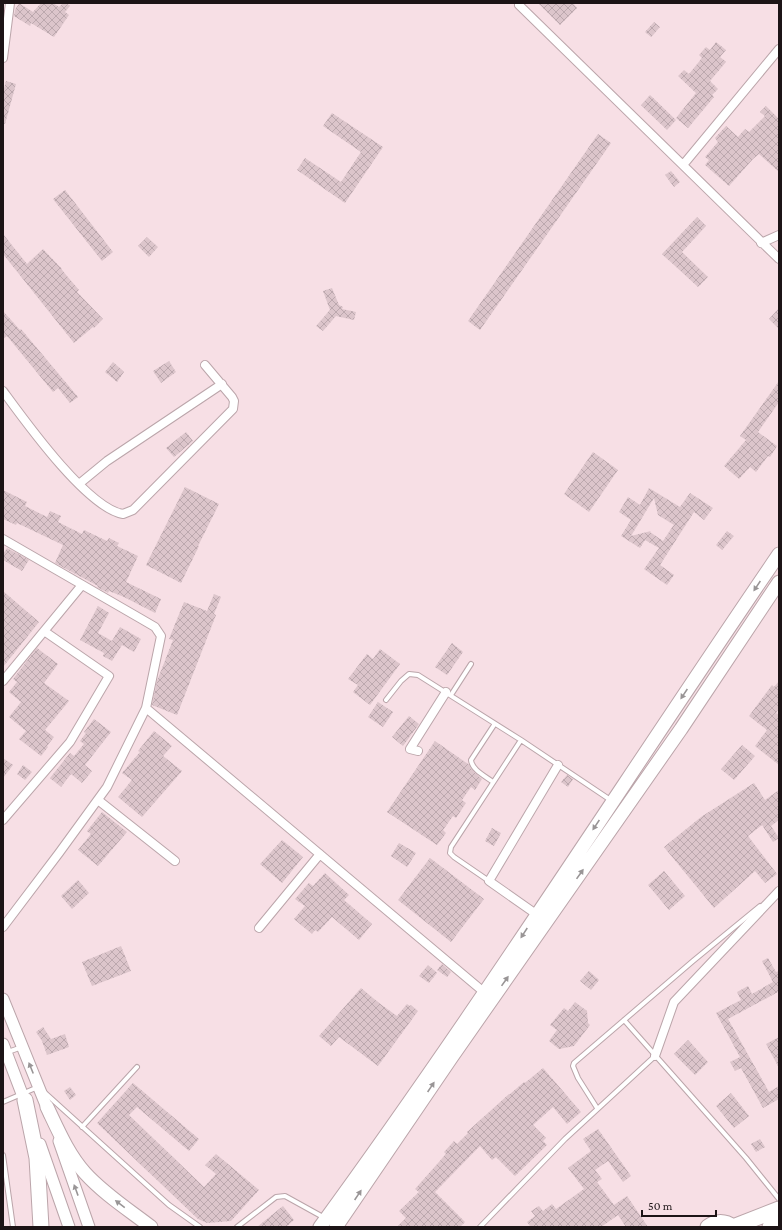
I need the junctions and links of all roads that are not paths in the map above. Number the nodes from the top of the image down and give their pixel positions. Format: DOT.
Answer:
graph roads {
  1 [pos="10,3"];
  2 [pos="518,4"];
  3 [pos="6,13"];
  4 [pos="779,49"];
  5 [pos="3,58"];
  6 [pos="683,165"];
  7 [pos="779,235"];
  8 [pos="761,243"];
  9 [pos="779,257"];
  10 [pos="205,364"];
  11 [pos="222,384"];
  12 [pos="3,391"];
  13 [pos="79,484"];
  14 [pos="3,539"];
  15 [pos="779,554"];
  16 [pos="779,582"];
  17 [pos="82,586"];
  18 [pos="44,631"];
  19 [pos="471,664"];
  20 [pos="3,681"];
  21 [pos="449,694"];
  22 [pos="386,700"];
  23 [pos="146,708"];
  24 [pos="494,725"];
  25 [pos="521,740"];
  26 [pos="418,751"];
  27 [pos="558,765"];
  28 [pos="493,782"];
  29 [pos="98,800"];
  30 [pos="612,801"];
  31 [pos="3,820"];
  32 [pos="320,854"];
  33 [pos="174,861"];
  34 [pos="489,881"];
  35 [pos="779,891"];
  36 [pos="536,914"];
  37 [pos="3,927"];
  38 [pos="259,928"];
  39 [pos="485,993"];
  40 [pos="3,999"];
  41 [pos="624,1020"];
  42 [pos="22,1047"];
  43 [pos="4,1050"];
  44 [pos="655,1056"];
  45 [pos="137,1067"];
  46 [pos="39,1087"];
  47 [pos="23,1096"];
  48 [pos="3,1102"];
  49 [pos="46,1107"];
  50 [pos="597,1108"];
  51 [pos="82,1127"];
  52 [pos="3,1155"];
  53 [pos="779,1199"];
  54 [pos="779,1209"];
  55 [pos="322,1222"];
  56 [pos="779,1224"];
  57 [pos="13,1227"];
  58 [pos="41,1227"];
  59 [pos="69,1227"];
  60 [pos="89,1227"];
  61 [pos="151,1227"];
  62 [pos="200,1227"];
  63 [pos="237,1227"];
  64 [pos="313,1227"];
  65 [pos="336,1227"];
  66 [pos="480,1227"];
  67 [pos="708,1227"];
  68 [pos="733,1227"];
  69 [pos="770,1227"];
  1 -- 3 [label="street"];
  2 -- 6 [label="street"];
  3 -- 5 [label="street"];
  4 -- 6 [label="street"];
  6 -- 8 [label="street"];
  7 -- 8 [label="street"];
  8 -- 9 [label="street"];
  10 -- 11 [label="street"];
  11 -- 13 [label="street"];
  11 -- 13 [label="street"];
  12 -- 13 [label="street"];
  14 -- 17 [label="street"];
  15 -- 30 [label="main road, one-way"];
  65 -- 16 [label="main road, one-way"];
  17 -- 18 [label="street"];
  17 -- 23 [label="street"];
  18 -- 20 [label="street"];
  18 -- 31 [label="street"];
  19 -- 21 [label="lane"];
  21 -- 22 [label="lane"];
  21 -- 24 [label="lane"];
  21 -- 26 [label="street"];
  23 -- 29 [label="street"];
  23 -- 32 [label="street"];
  24 -- 25 [label="lane"];
  24 -- 28 [label="lane"];
  25 -- 27 [label="lane"];
  25 -- 28 [label="lane"];
  27 -- 30 [label="lane"];
  27 -- 34 [label="street"];
  28 -- 34 [label="lane"];
  29 -- 33 [label="street"];
  29 -- 37 [label="street"];
  30 -- 36 [label="main road, one-way"];
  32 -- 38 [label="street"];
  32 -- 39 [label="street"];
  34 -- 36 [label="street"];
  35 -- 41 [label="lane"];
  35 -- 44 [label="street"];
  36 -- 39 [label="main road, one-way"];
  39 -- 55 [label="main road"];
  40 -- 42 [label="street"];
  41 -- 44 [label="lane"];
  41 -- 50 [label="lane"];
  42 -- 43 [label="lane"];
  46 -- 42 [label="street, one-way"];
  43 -- 47 [label="street"];
  44 -- 50 [label="lane"];
  44 -- 53 [label="lane"];
  45 -- 51 [label="lane"];
  46 -- 47 [label="lane"];
  46 -- 49 [label="street"];
  46 -- 51 [label="lane"];
  47 -- 48 [label="lane"];
  47 -- 58 [label="highway"];
  47 -- 59 [label="street"];
  60 -- 49 [label="street, one-way"];
  61 -- 49 [label="main road, one-way"];
  50 -- 66 [label="lane"];
  51 -- 62 [label="lane"];
  52 -- 57 [label="lane"];
  54 -- 68 [label="highway"];
  55 -- 63 [label="lane"];
  55 -- 64 [label="main road"];
  56 -- 69 [label="highway"];
  67 -- 68 [label="highway"];
}
